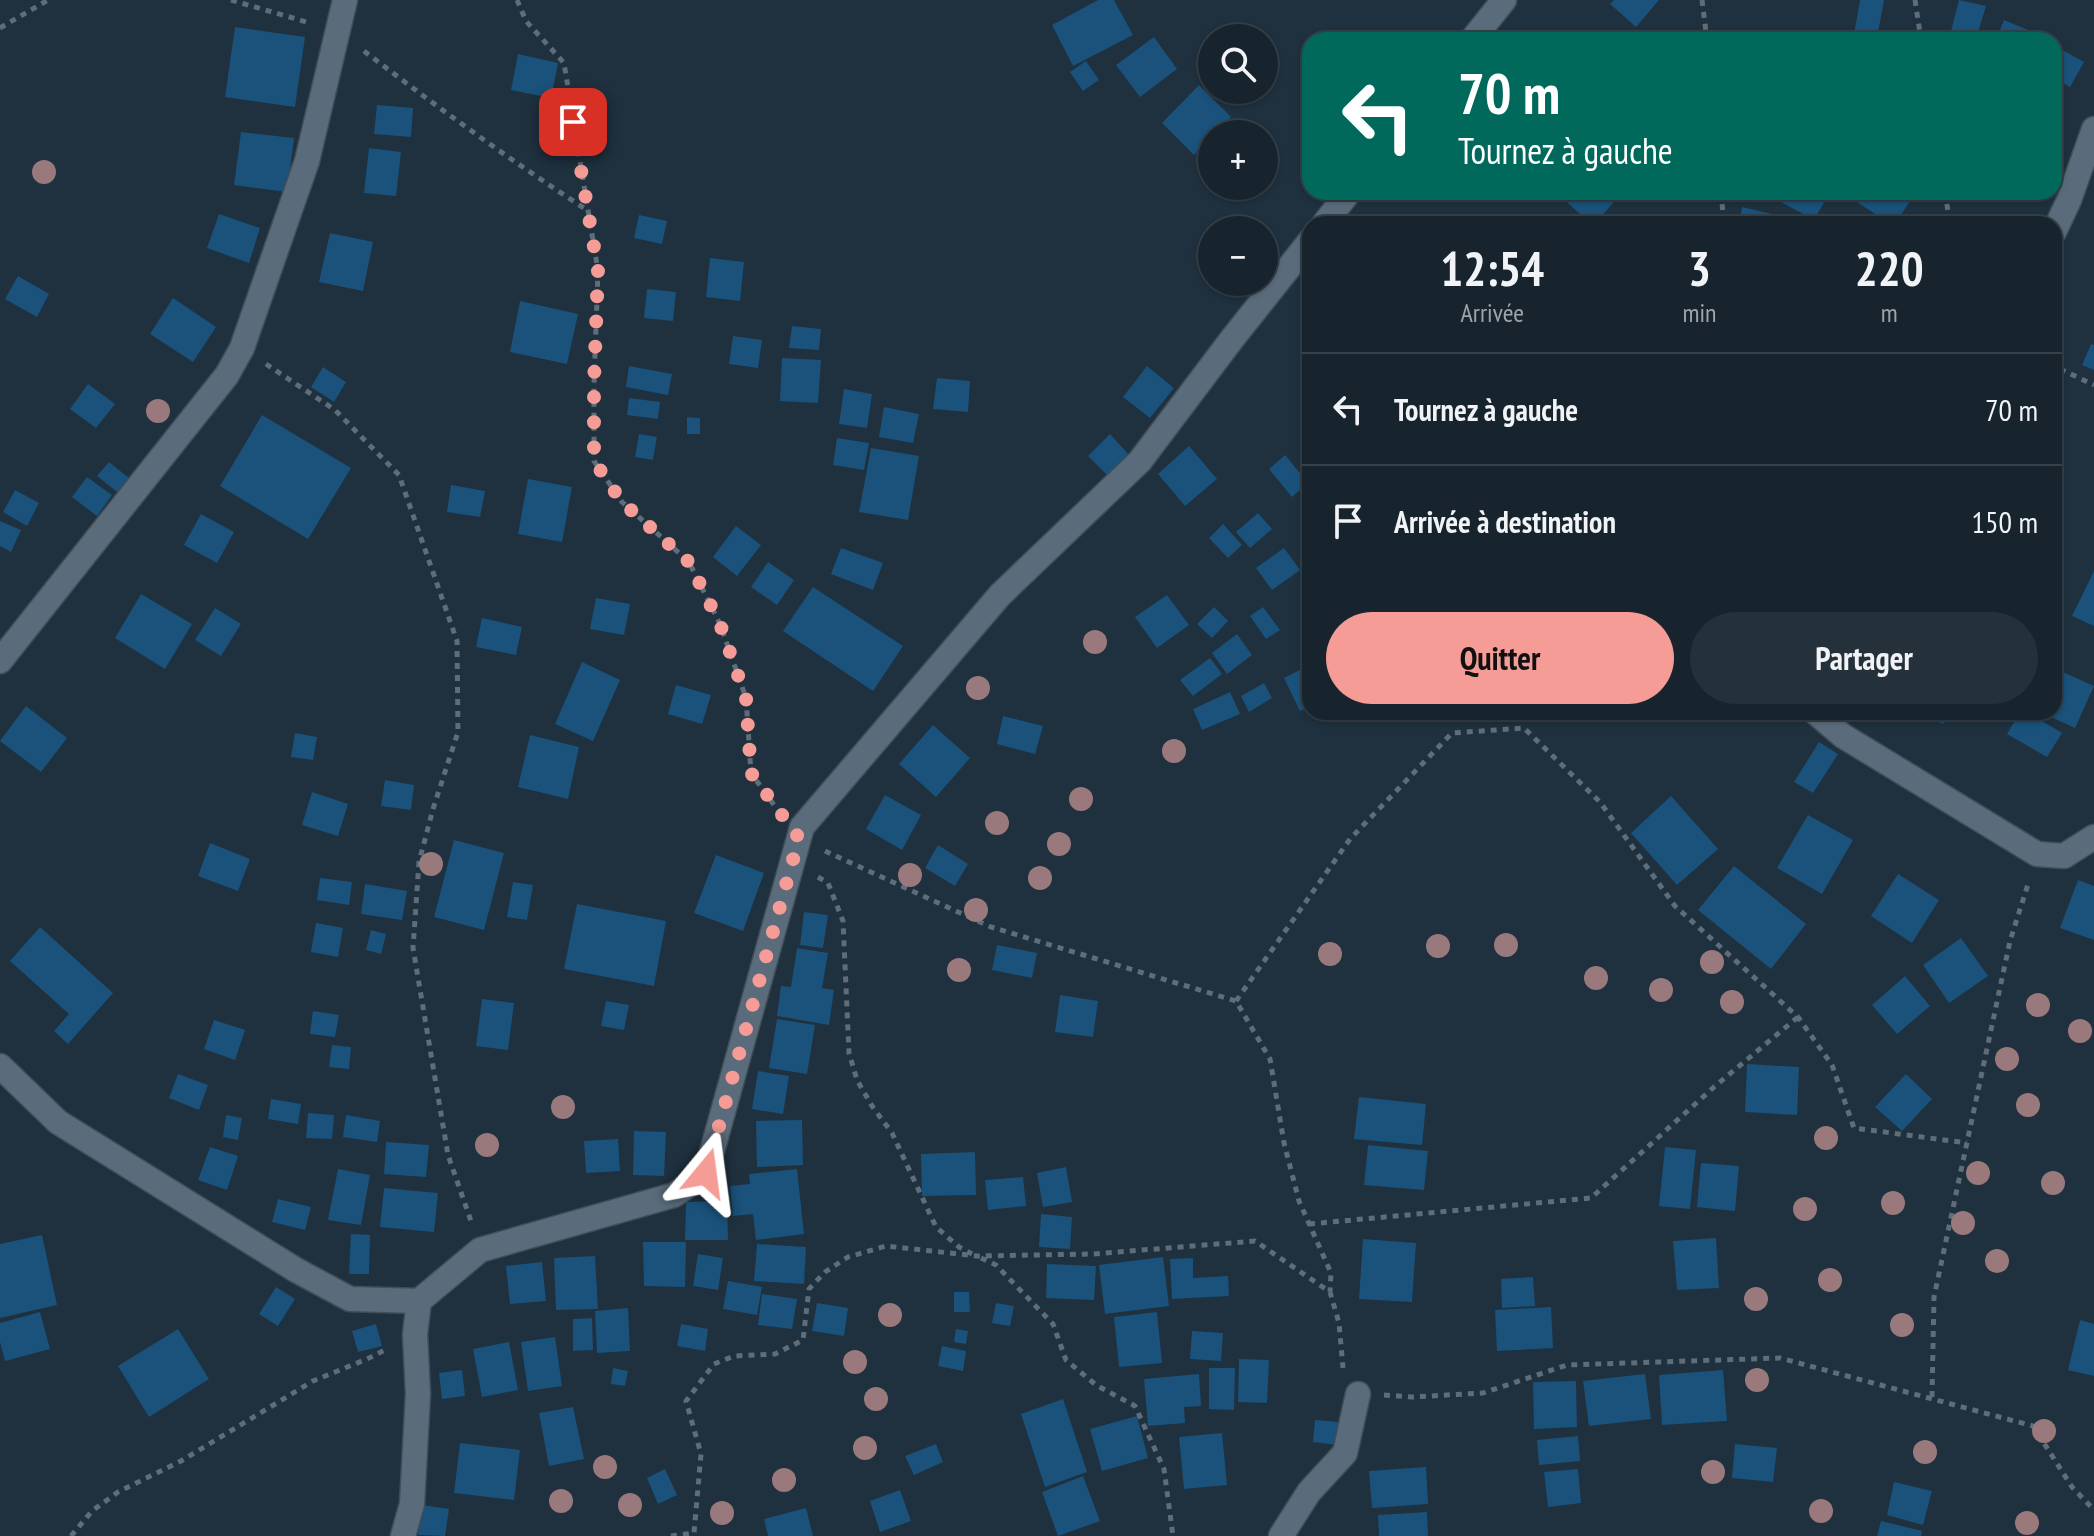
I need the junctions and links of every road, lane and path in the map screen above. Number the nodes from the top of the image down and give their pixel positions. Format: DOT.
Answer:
graph roads {
  1 [pos="48,0"];
  2 [pos="231,0"];
  3 [pos="345,0"];
  4 [pos="517,0"];
  5 [pos="1504,0"];
  6 [pos="1702,0"];
  7 [pos="1915,0"];
  8 [pos="0,28"];
  9 [pos="337,31"];
  10 [pos="1478,32"];
  11 [pos="1706,32"];
  12 [pos="1920,32"];
  13 [pos="2094,129"];
  14 [pos="1343,200"];
  15 [pos="588,210"];
  16 [pos="1330,216"];
  17 [pos="2062,216"];
  18 [pos="1301,272"];
  19 [pos="242,348"];
  20 [pos="2062,370"];
  21 [pos="2094,385"];
  22 [pos="0,661"];
  23 [pos="1824,720"];
  24 [pos="2094,837"];
  25 [pos="796,850"];
  26 [pos="2037,854"];
  27 [pos="1236,1001"];
  28 [pos="1798,1017"];
  29 [pos="0,1066"];
  30 [pos="1967,1143"];
  31 [pos="1309,1224"];
  32 [pos="480,1250"];
  33 [pos="977,1256"];
  34 [pos="1330,1292"];
  35 [pos="419,1301"];
  36 [pos="415,1334"];
  37 [pos="1358,1394"];
  38 [pos="1932,1397"];
  39 [pos="2094,1510"];
  40 [pos="694,1534"];
  41 [pos="71,1536"];
  42 [pos="403,1536"];
  43 [pos="671,1536"];
  44 [pos="1173,1536"];
  45 [pos="1281,1536"];
  1 -- 8 [label="path"];
  2 -- 9 [label="path"];
  3 -- 9 [label="street"];
  4 -- 15 [label="path"];
  5 -- 10 [label="street"];
  6 -- 11 [label="path"];
  7 -- 12 [label="path"];
  9 -- 15 [label="path"];
  9 -- 19 [label="street"];
  13 -- 17 [label="street"];
  14 -- 16 [label="street"];
  15 -- 25 [label="path"];
  18 -- 25 [label="street"];
  19 -- 22 [label="street"];
  19 -- 32 [label="path"];
  20 -- 21 [label="path"];
  23 -- 26 [label="street"];
  24 -- 26 [label="street"];
  25 -- 27 [label="path"];
  25 -- 32 [label="street"];
  25 -- 33 [label="path"];
  26 -- 30 [label="path"];
  27 -- 28 [label="path"];
  27 -- 31 [label="path"];
  28 -- 30 [label="path"];
  28 -- 31 [label="path"];
  29 -- 35 [label="street"];
  30 -- 38 [label="path"];
  31 -- 34 [label="path"];
  32 -- 35 [label="street"];
  33 -- 34 [label="path"];
  33 -- 40 [label="path"];
  33 -- 44 [label="path"];
  34 -- 37 [label="path"];
  35 -- 36 [label="street"];
  36 -- 41 [label="path"];
  36 -- 42 [label="street"];
  37 -- 38 [label="path"];
  37 -- 45 [label="street"];
  38 -- 39 [label="path"];
  40 -- 43 [label="path"];
}
